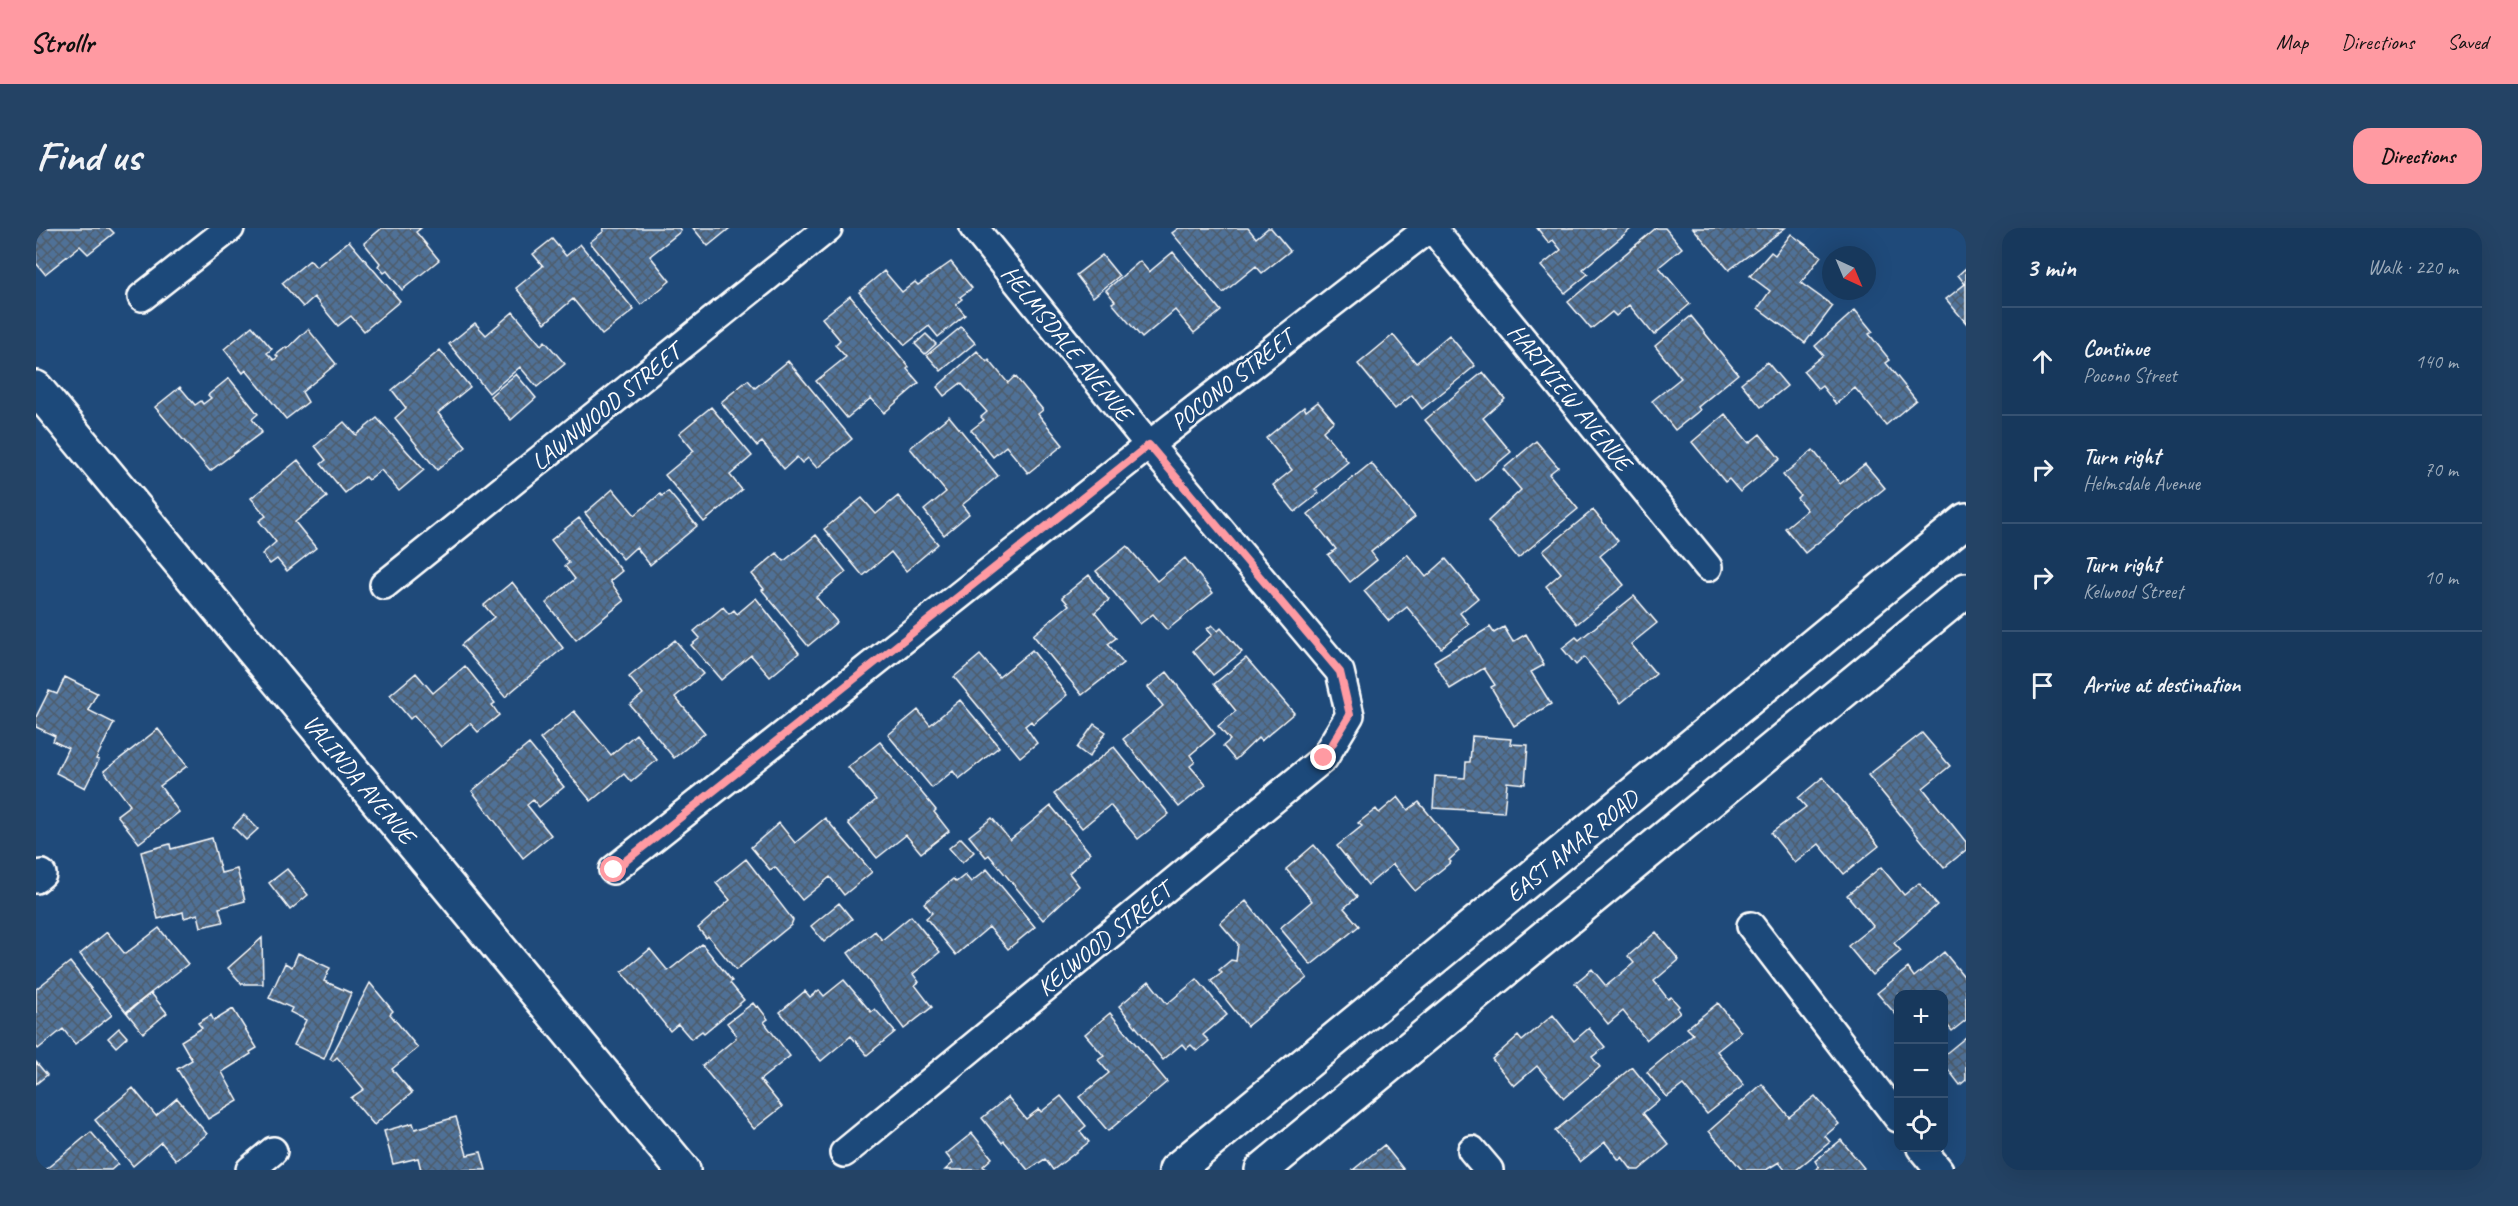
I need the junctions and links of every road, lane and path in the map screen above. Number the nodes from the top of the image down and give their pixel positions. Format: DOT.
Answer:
graph roads {
  1 [pos="230,228"];
  2 [pos="828,228"];
  3 [pos="974,228"];
  4 [pos="1430,228"];
  5 [pos="142,297"];
  6 [pos="36,388"];
  7 [pos="1149,445"];
  8 [pos="1966,520"];
  9 [pos="1708,567"];
  10 [pos="384,585"];
  11 [pos="1966,590"];
  12 [pos="1350,715"];
  13 [pos="614,870"];
  14 [pos="1752,926"];
  15 [pos="1894,1111"];
  16 [pos="273,1151"];
  17 [pos="1924,1152"];
  18 [pos="844,1153"];
  19 [pos="250,1170"];
  20 [pos="682,1170"];
  21 [pos="1176,1170"];
  22 [pos="1262,1170"];
  23 [pos="1939,1170"];
  1 -- 5 [label="street"];
  2 -- 10 [label="street, LAWNWOOD STREET"];
  3 -- 7 [label="street, HELMSDALE AVENUE"];
  4 -- 7 [label="street, POCONO STREET"];
  4 -- 9 [label="street, HARTVIEW AVENUE"];
  6 -- 20 [label="main road, VALINDA AVENUE"];
  7 -- 12 [label="street, HELMSDALE AVENUE"];
  7 -- 13 [label="street, POCONO STREET"];
  8 -- 21 [label="main road, EAST AMAR ROAD"];
  11 -- 22 [label="main road"];
  12 -- 18 [label="street, KELWOOD STREET"];
  14 -- 15 [label="street"];
  16 -- 19 [label="street"];
  17 -- 23 [label="street"];
}
